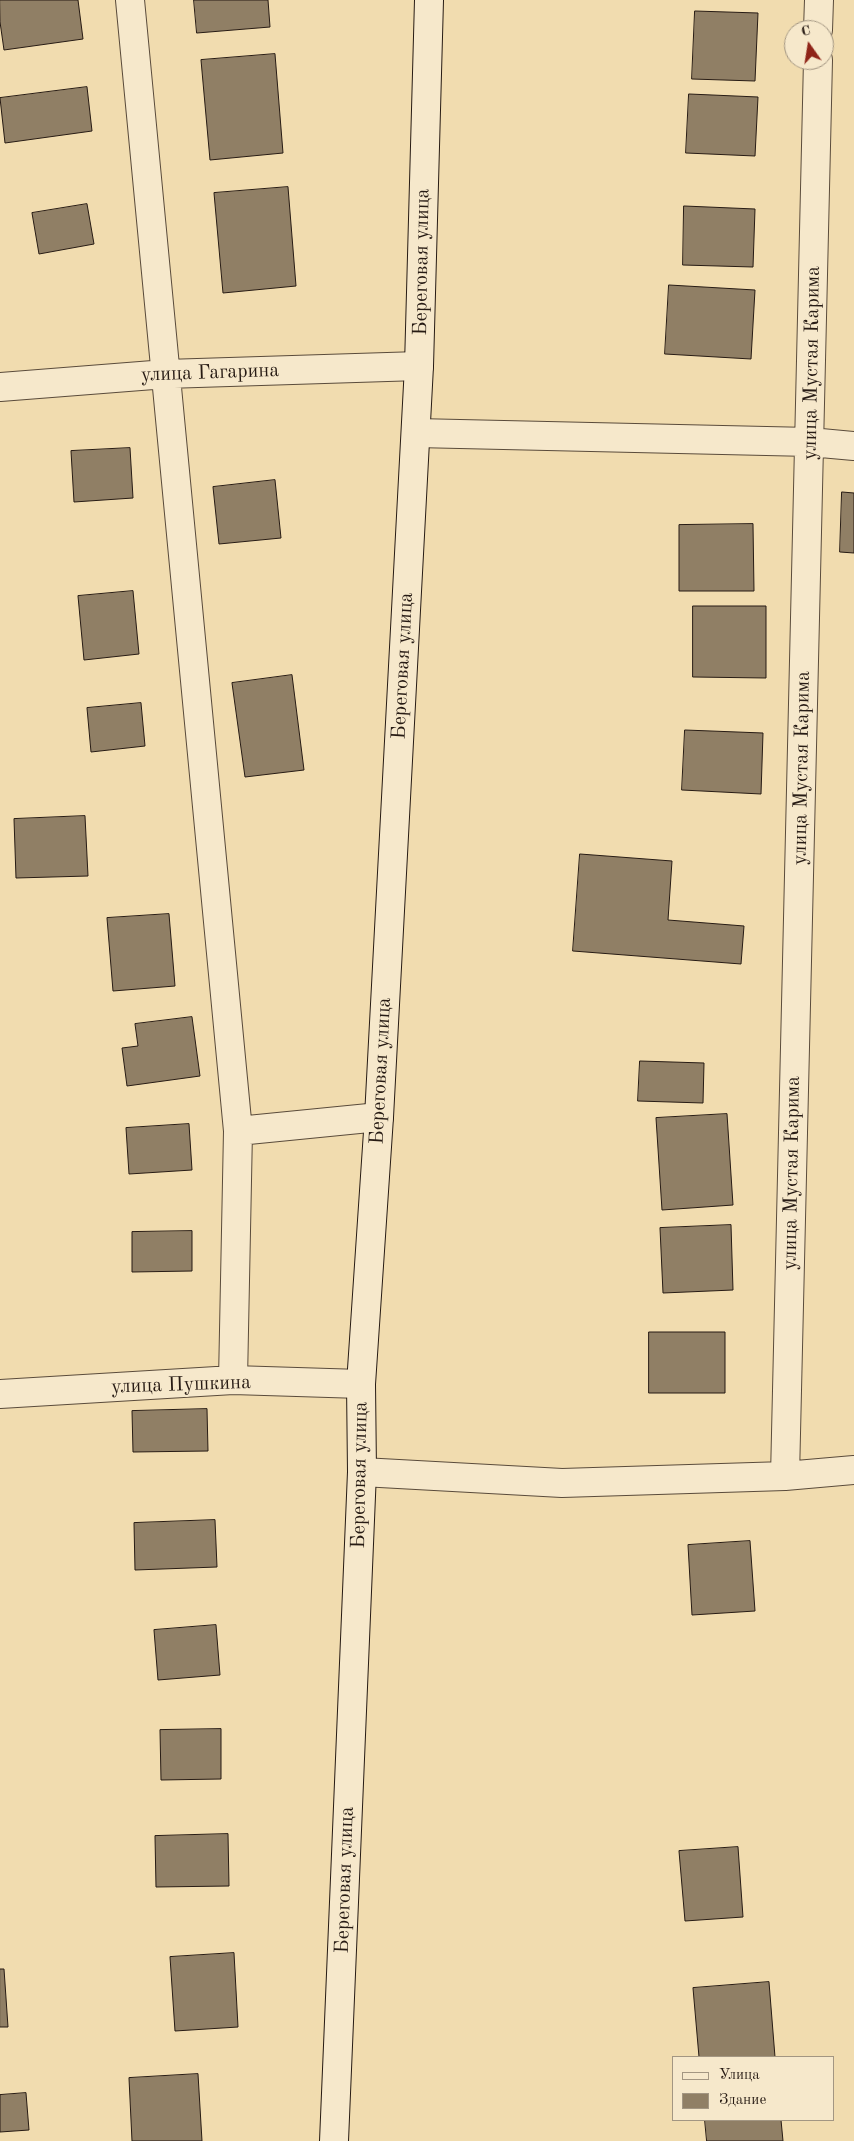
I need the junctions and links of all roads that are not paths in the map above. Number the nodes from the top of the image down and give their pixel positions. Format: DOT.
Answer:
graph roads {
  1 [pos="130,0"];
  2 [pos="428,0"];
  3 [pos="819,0"];
  4 [pos="818,20"];
  5 [pos="818,70"];
  6 [pos="420,366"];
  7 [pos="166,374"];
  8 [pos="0,387"];
  9 [pos="416,433"];
  10 [pos="810,442"];
  11 [pos="854,446"];
  12 [pos="379,1117"];
  13 [pos="238,1131"];
  14 [pos="232,1380"];
  15 [pos="361,1384"];
  16 [pos="0,1394"];
  17 [pos="854,1470"];
  18 [pos="362,1472"];
  19 [pos="785,1476"];
  20 [pos="334,2141"];
  1 -- 7 [label="street"];
  2 -- 6 [label="street, Береговая улица"];
  3 -- 4 [label="street"];
  5 -- 10 [label="street, улица Мустая Карима"];
  6 -- 7 [label="street, улица Гагарина"];
  6 -- 9 [label="street, Береговая улица"];
  7 -- 8 [label="street, улица Гагарина"];
  7 -- 13 [label="street"];
  9 -- 10 [label="street"];
  9 -- 12 [label="street, Береговая улица"];
  10 -- 11 [label="street"];
  10 -- 19 [label="street, улица Мустая Карима"];
  12 -- 13 [label="street"];
  12 -- 15 [label="street, Береговая улица"];
  13 -- 14 [label="street"];
  14 -- 15 [label="street, улица Пушкина"];
  14 -- 16 [label="street, улица Пушкина"];
  15 -- 18 [label="street, Береговая улица"];
  17 -- 19 [label="street"];
  18 -- 19 [label="street"];
  18 -- 20 [label="street, Береговая улица"];
}
